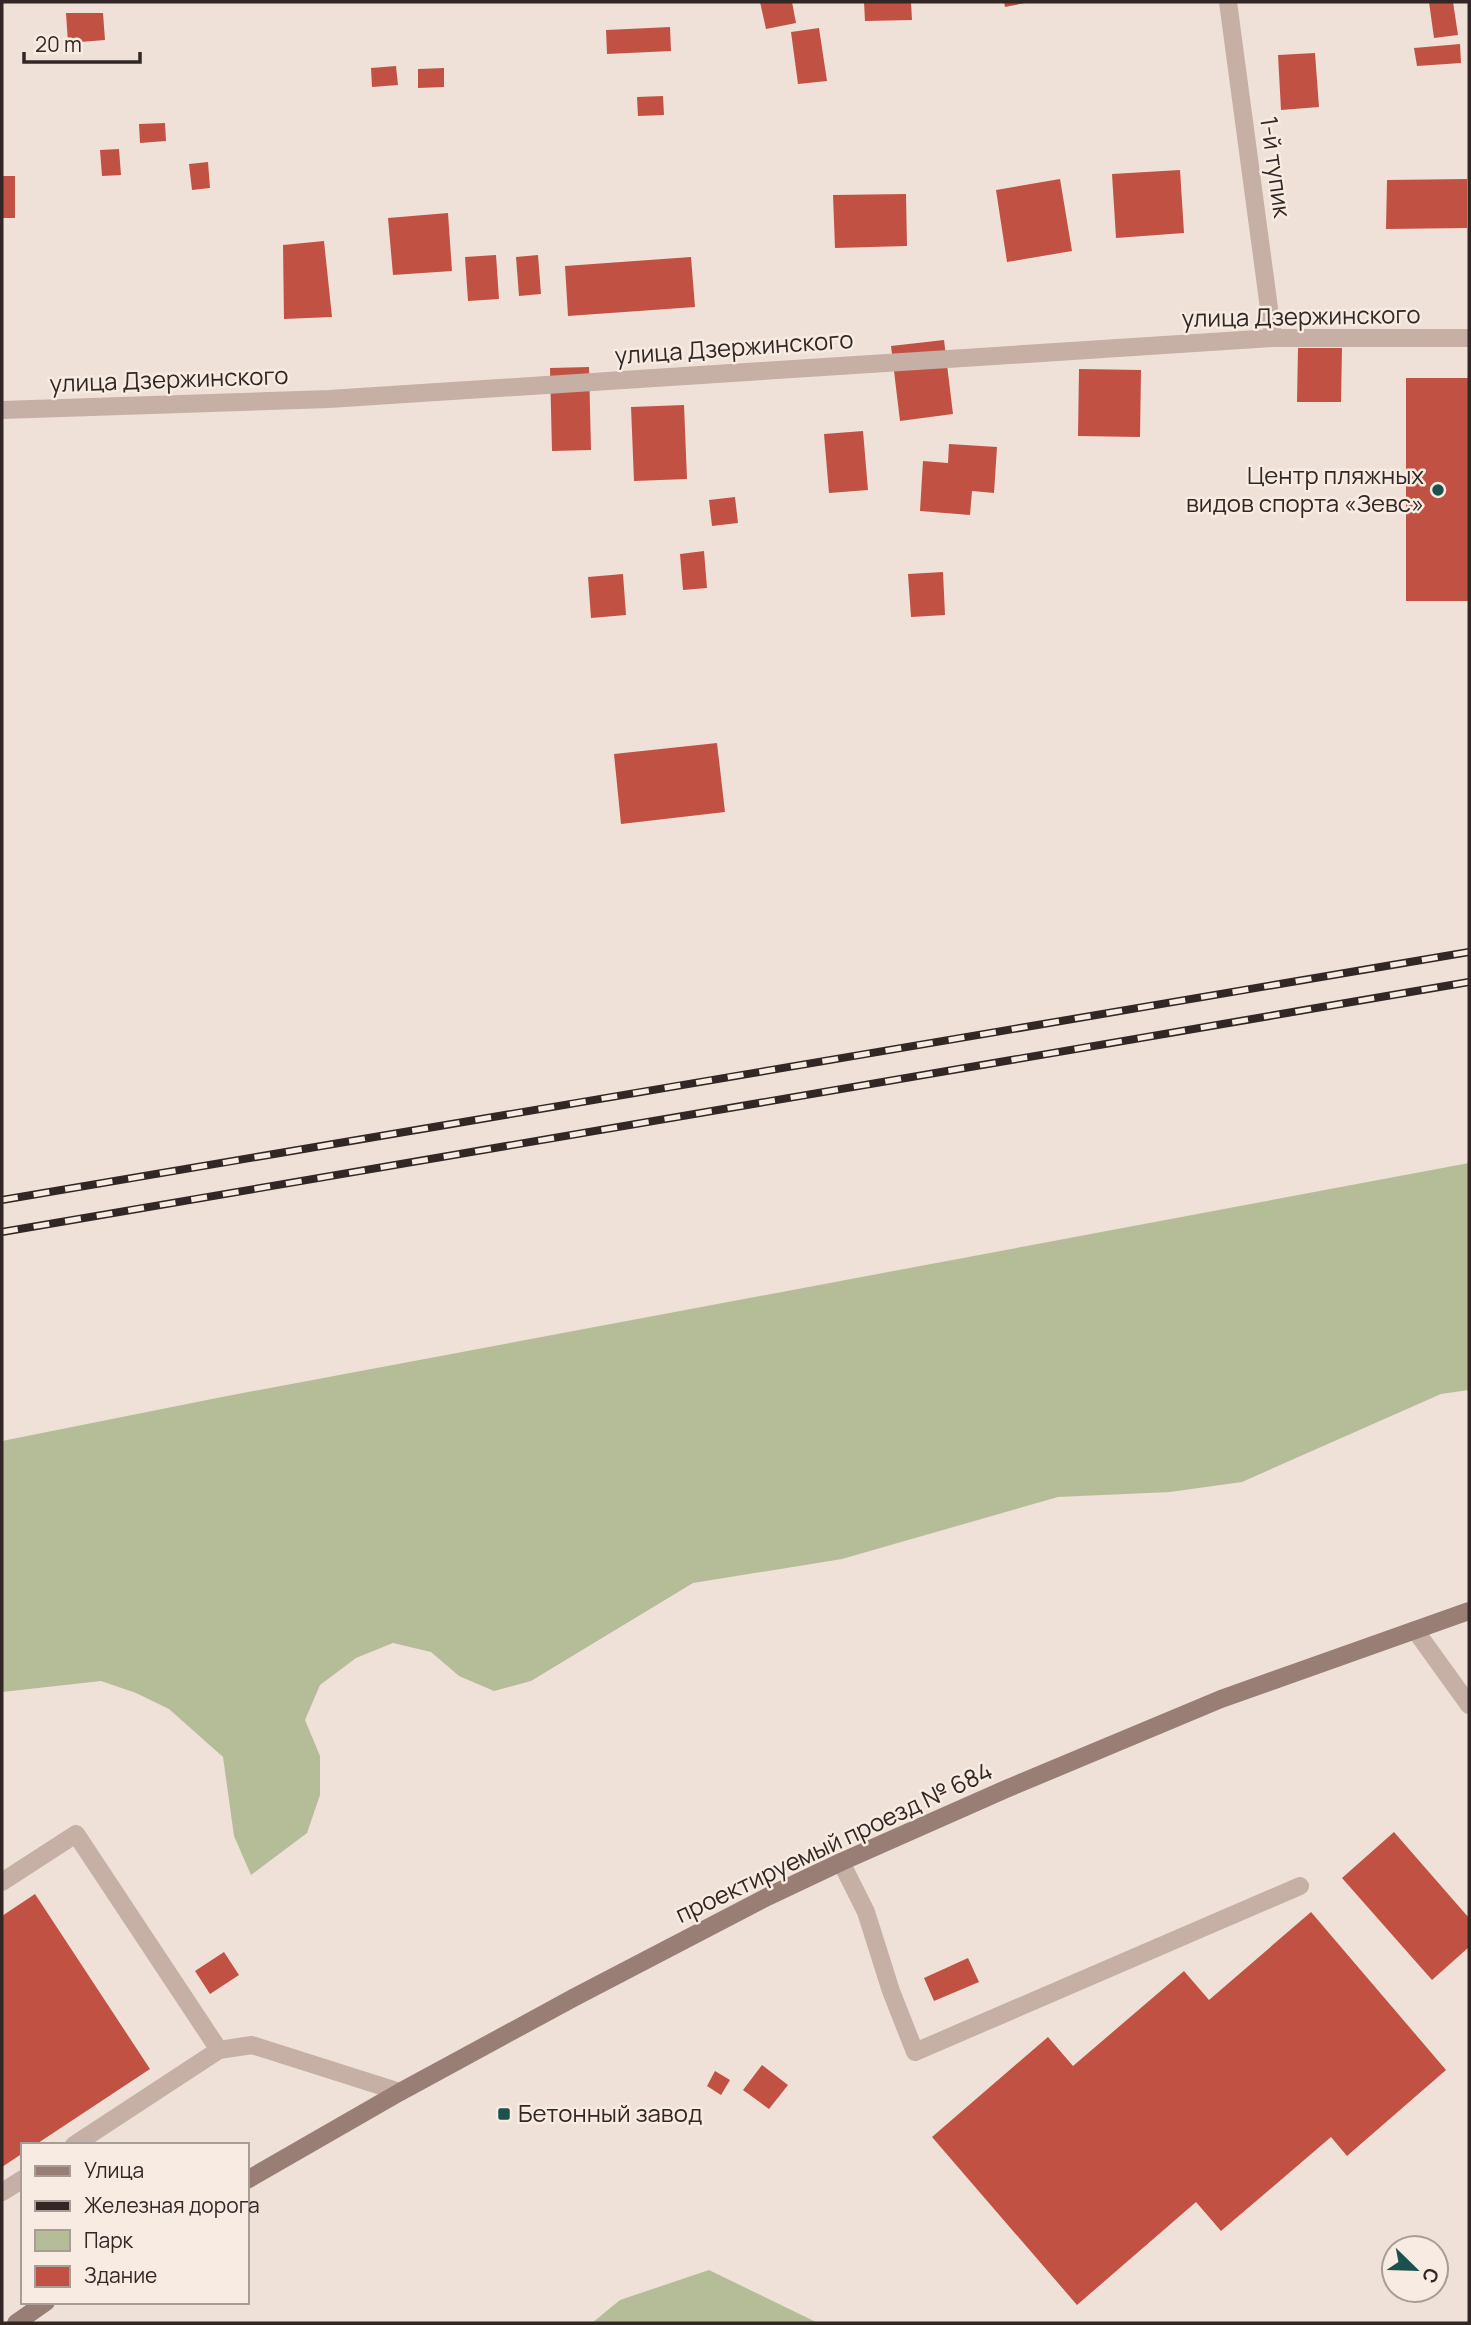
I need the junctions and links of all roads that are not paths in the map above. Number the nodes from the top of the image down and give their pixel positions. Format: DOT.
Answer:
graph roads {
  1 [pos="1228,2"];
  2 [pos="1273,338"];
  3 [pos="1469,338"];
  4 [pos="2,410"];
  5 [pos="1469,1611"];
  6 [pos="1415,1630"];
  7 [pos="1469,1705"];
  8 [pos="841,1862"];
  9 [pos="2,1882"];
  10 [pos="1300,1886"];
  11 [pos="219,2049"];
  12 [pos="400,2092"];
  13 [pos="77,2143"];
  14 [pos="248,2179"];
  15 [pos="21,2180"];
  16 [pos="2,2192"];
  17 [pos="43,2304"];
  18 [pos="16,2323"];
  1 -- 2 [label="street, 1-й тупик"];
  2 -- 3 [label="street, улица Дзержинского"];
  2 -- 4 [label="street, улица Дзержинского"];
  5 -- 6 [label="street, проектируемый проезд № 684"];
  6 -- 7 [label="street"];
  6 -- 8 [label="street, проектируемый проезд № 684"];
  8 -- 10 [label="street"];
  8 -- 12 [label="street, проектируемый проезд № 684"];
  9 -- 11 [label="street"];
  11 -- 12 [label="street"];
  11 -- 13 [label="street"];
  12 -- 14 [label="street, проектируемый проезд № 684"];
  15 -- 16 [label="street"];
  17 -- 18 [label="street"];
}
